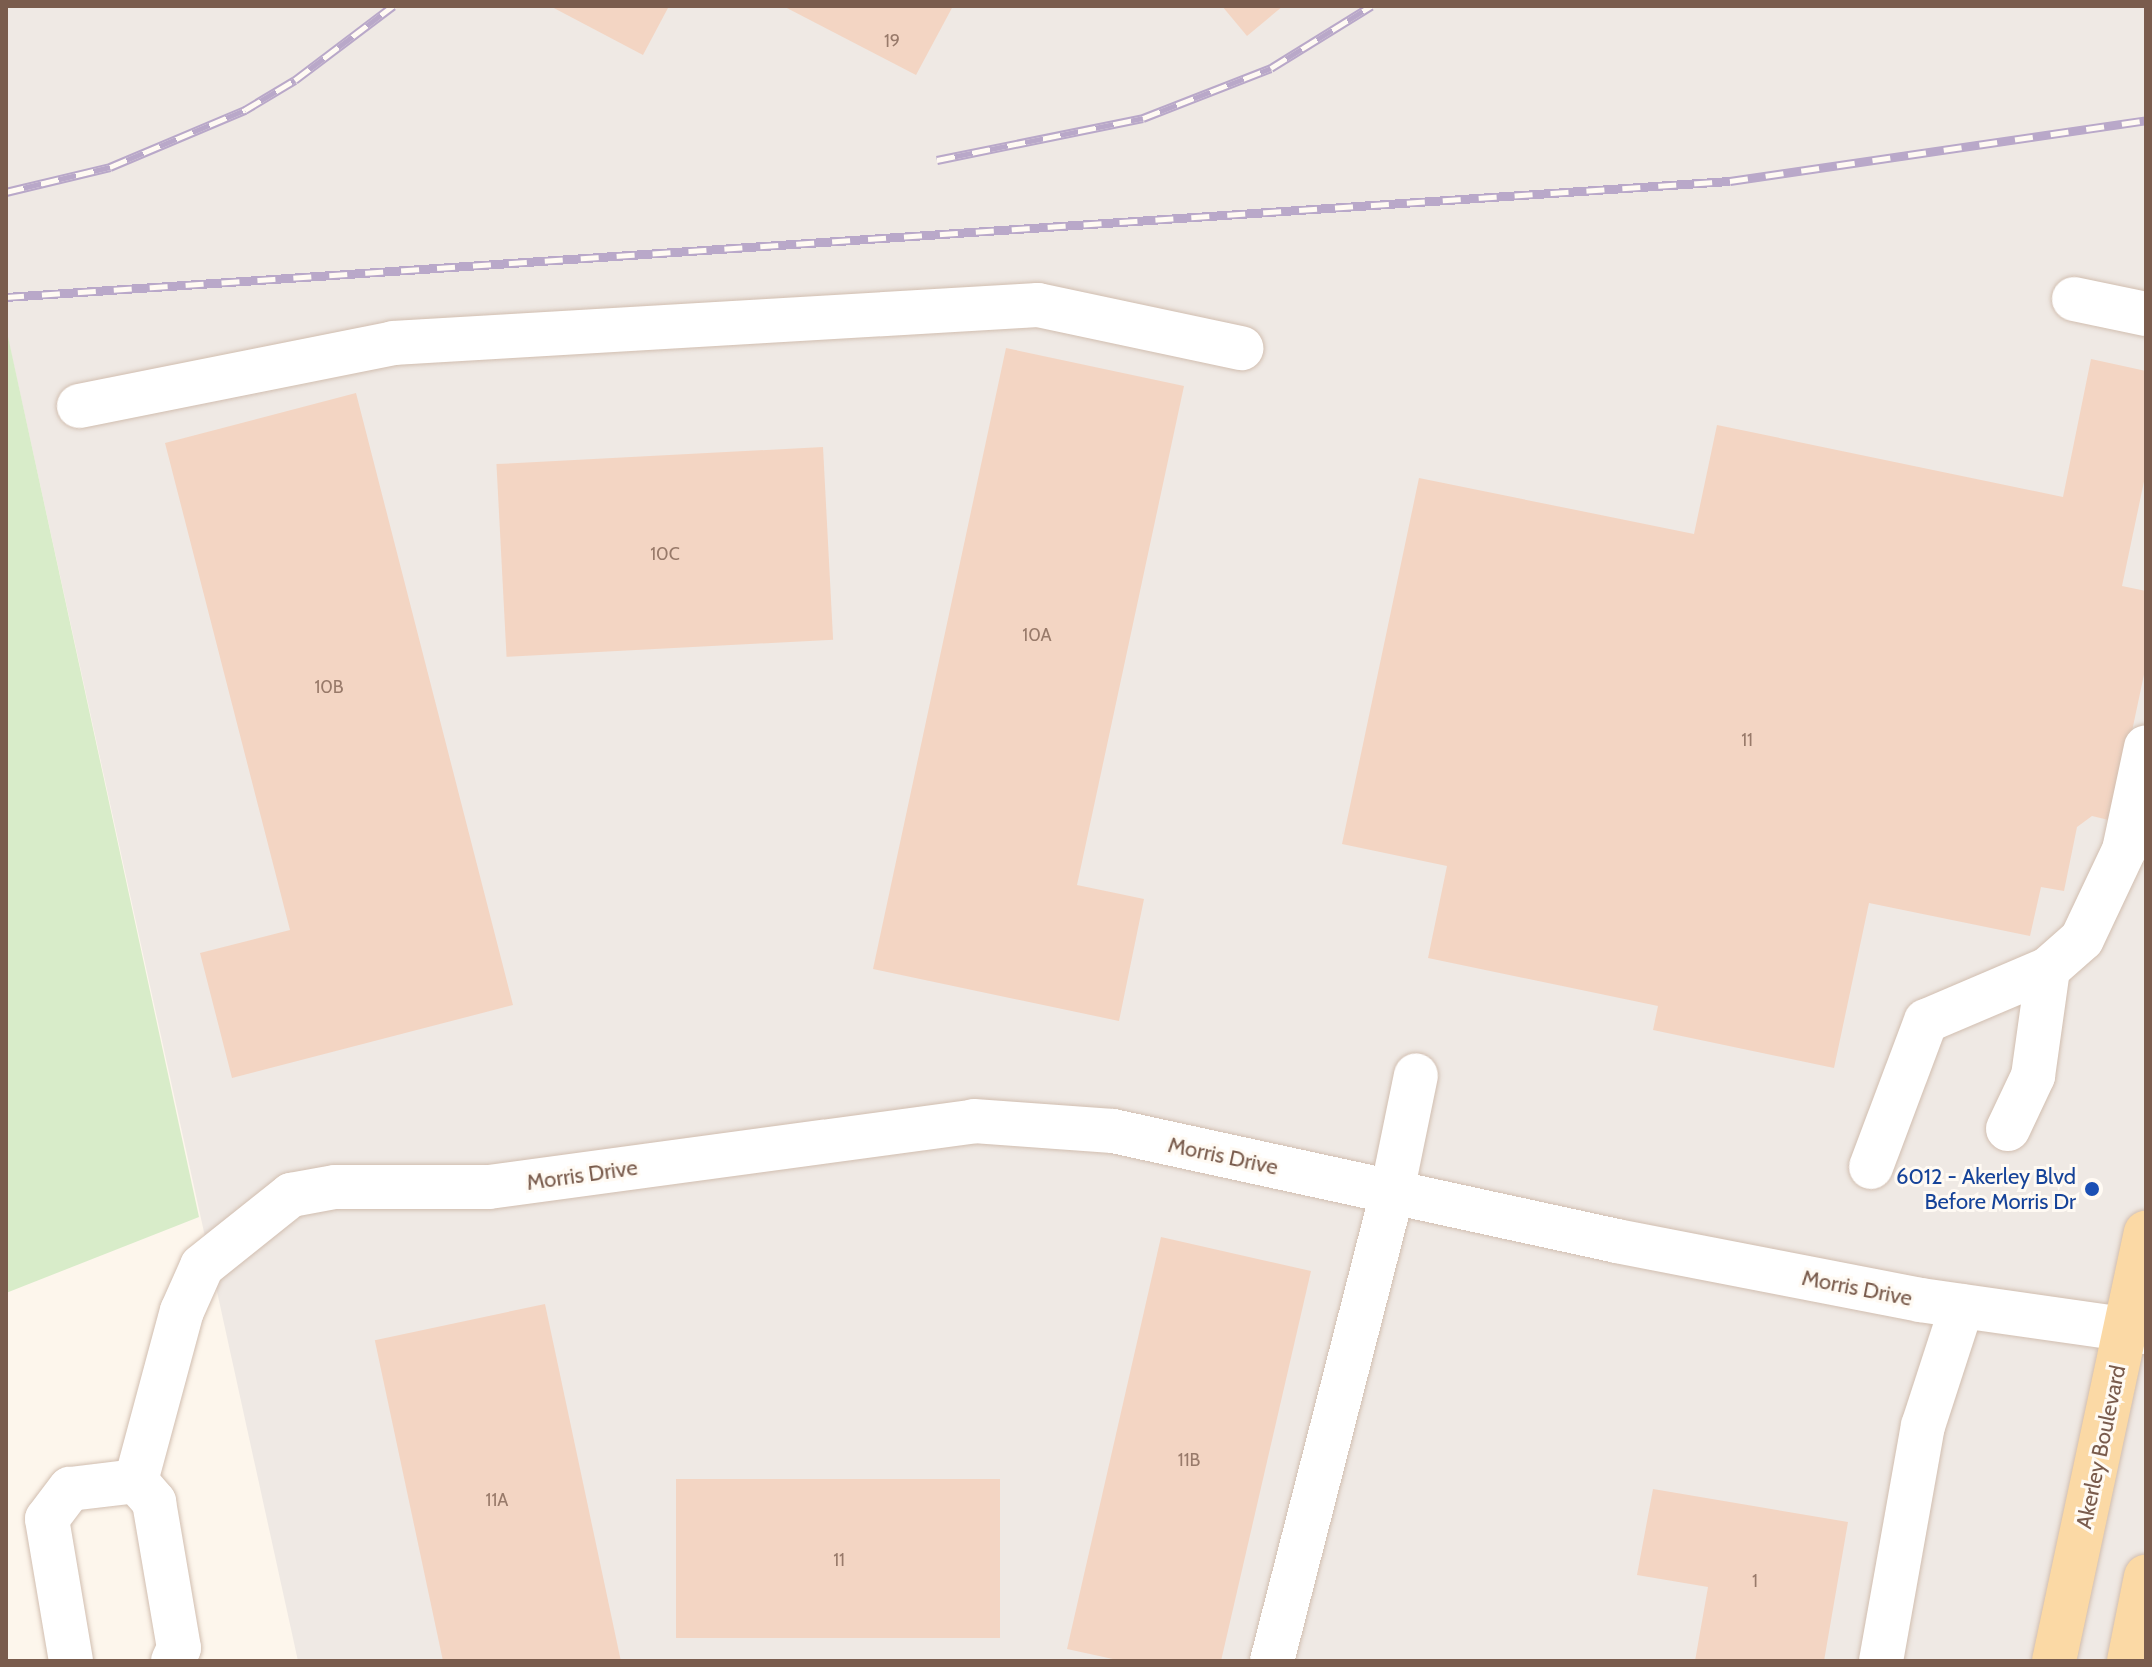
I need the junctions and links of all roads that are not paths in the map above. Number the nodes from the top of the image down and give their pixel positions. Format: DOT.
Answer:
graph roads {
  1 [pos="2074,299"];
  2 [pos="2146,314"];
  3 [pos="1241,348"];
  4 [pos="79,406"];
  5 [pos="2146,747"];
  6 [pos="2048,969"];
  7 [pos="1416,1075"];
  8 [pos="2008,1129"];
  9 [pos="1871,1167"];
  10 [pos="1392,1192"];
  11 [pos="2146,1233"];
  12 [pos="1962,1306"];
  13 [pos="2137,1330"];
  14 [pos="136,1481"];
  15 [pos="2146,1577"];
  16 [pos="71,1661"];
  17 [pos="173,1661"];
  18 [pos="1272,1661"];
  19 [pos="1881,1661"];
  20 [pos="2054,1661"];
  21 [pos="2129,1661"];
  1 -- 2 [label="street"];
  3 -- 4 [label="street"];
  5 -- 6 [label="street"];
  6 -- 8 [label="street"];
  6 -- 9 [label="street"];
  7 -- 10 [label="street"];
  10 -- 12 [label="street, Morris Drive"];
  10 -- 14 [label="street, Morris Drive"];
  10 -- 18 [label="street"];
  11 -- 13 [label="main road, Akerley Boulevard"];
  12 -- 13 [label="street, Morris Drive"];
  12 -- 19 [label="street"];
  13 -- 20 [label="main road, Akerley Boulevard"];
  14 -- 16 [label="street"];
  14 -- 17 [label="street"];
  15 -- 21 [label="main road"];
}
